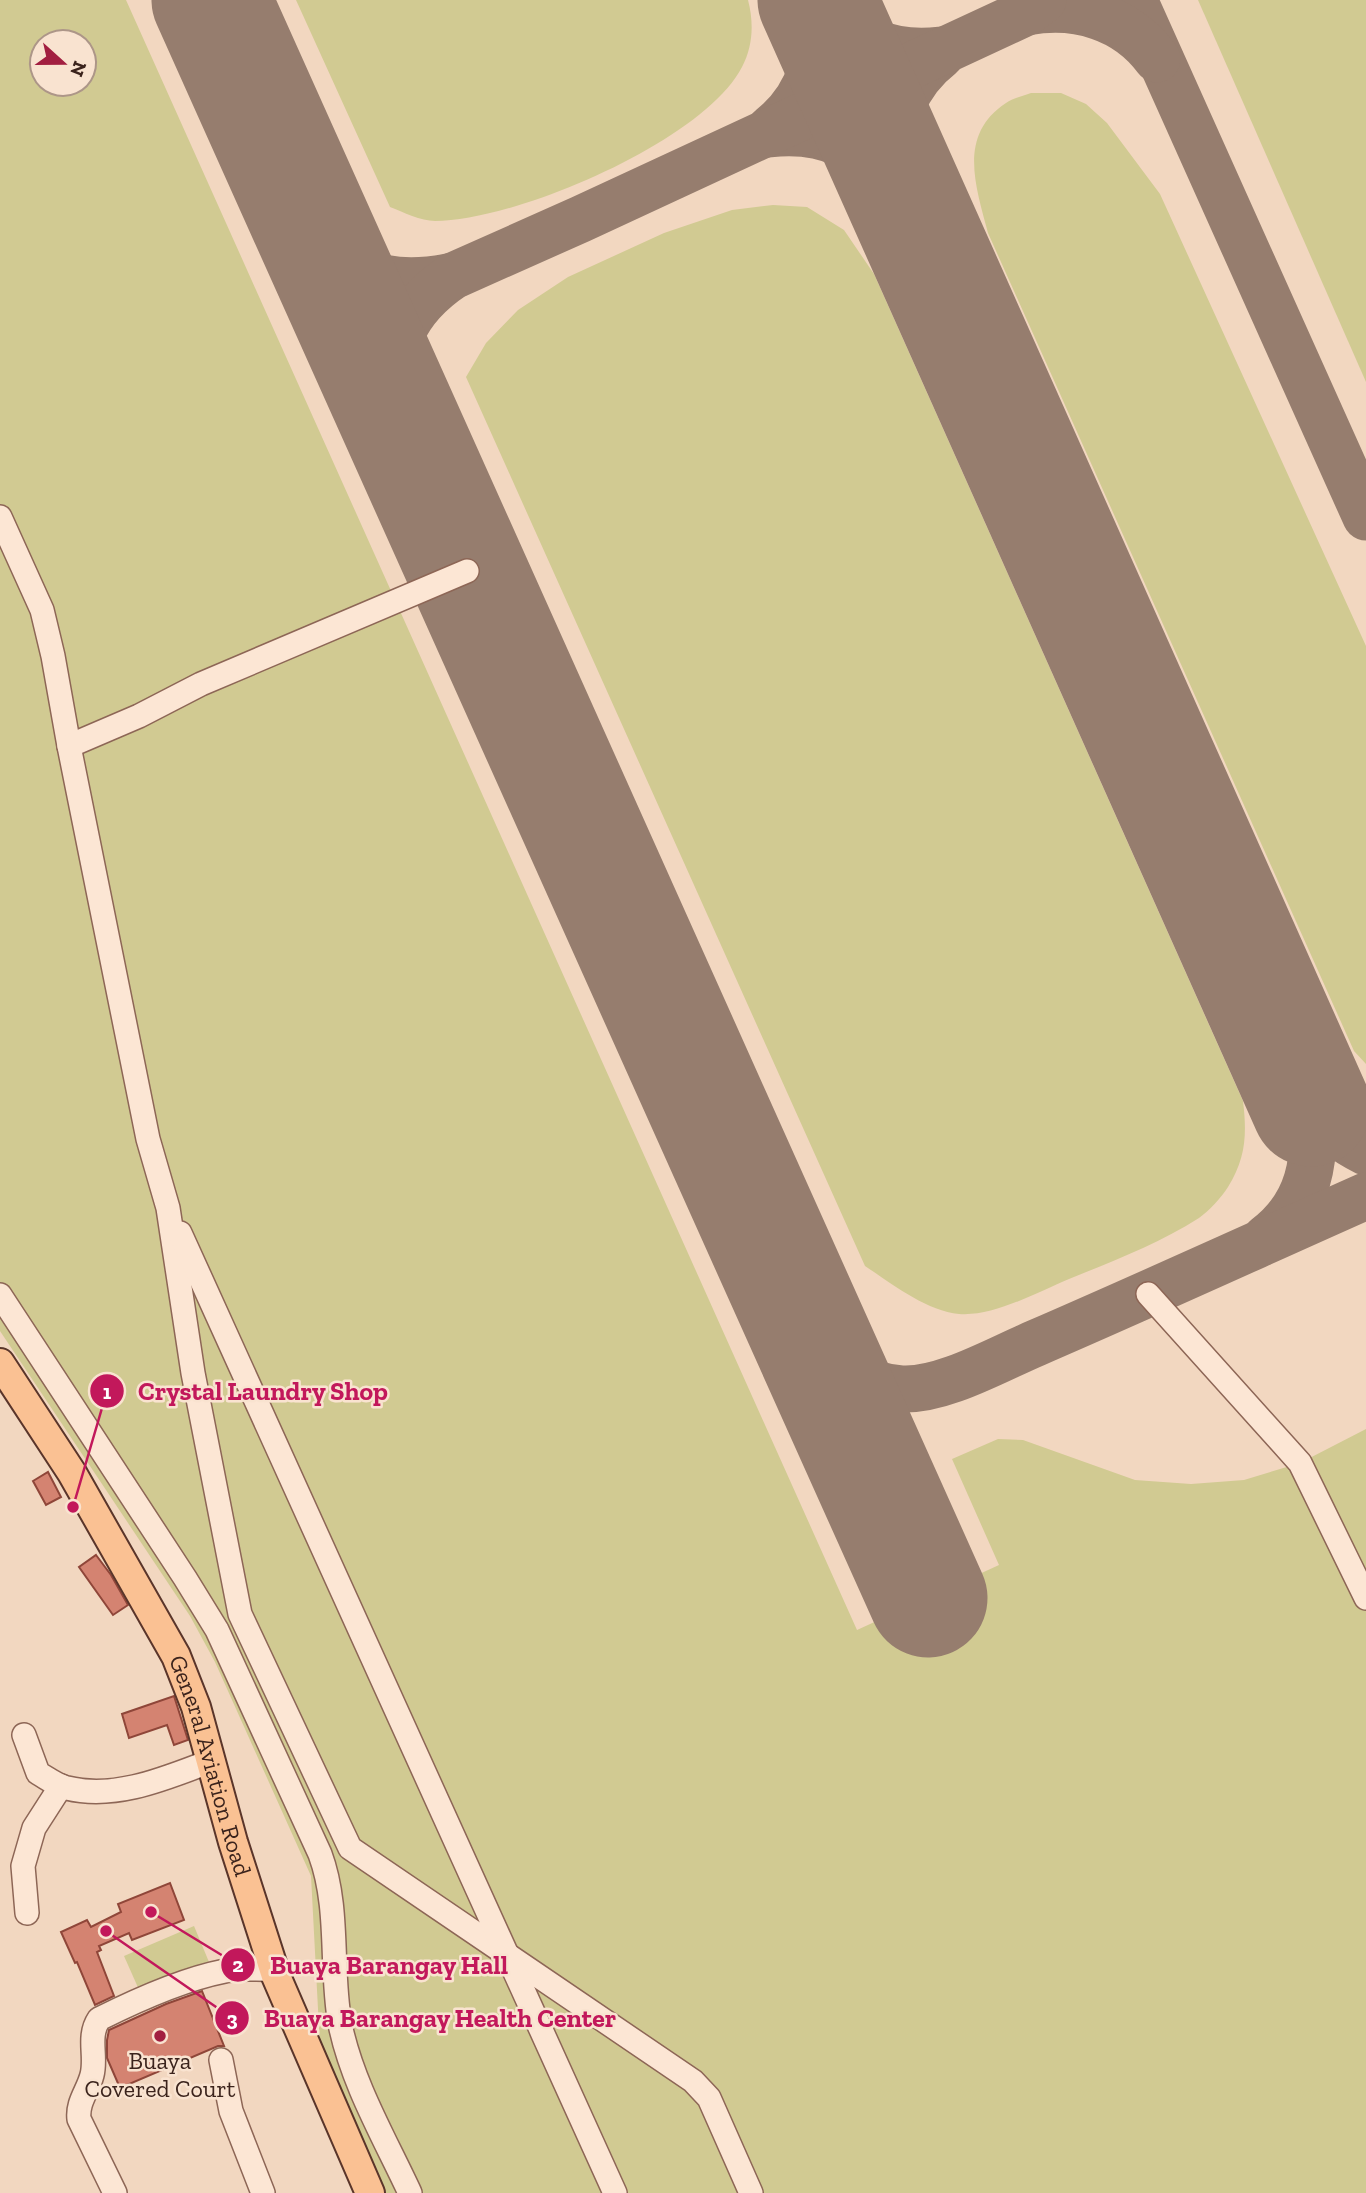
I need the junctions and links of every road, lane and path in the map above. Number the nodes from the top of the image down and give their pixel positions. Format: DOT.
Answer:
graph roads {
  1 [pos="0,517"];
  2 [pos="467,571"];
  3 [pos="69,746"];
  4 [pos="169,1208"];
  5 [pos="1148,1294"];
  6 [pos="0,1295"];
  7 [pos="0,1363"];
  8 [pos="1366,1598"];
  9 [pos="24,1735"];
  10 [pos="211,1761"];
  11 [pos="61,1786"];
  12 [pos="27,1913"];
  13 [pos="506,1954"];
  14 [pos="274,1969"];
  15 [pos="221,2060"];
  16 [pos="107,2190"];
  17 [pos="262,2193"];
  18 [pos="370,2193"];
  19 [pos="410,2193"];
  20 [pos="615,2193"];
  21 [pos="751,2193"];
  1 -- 3 [label="street"];
  2 -- 3 [label="street"];
  3 -- 4 [label="street"];
  4 -- 13 [label="street"];
  4 -- 13 [label="street"];
  5 -- 8 [label="street"];
  6 -- 19 [label="street"];
  7 -- 10 [label="main road, General Aviation Road"];
  9 -- 11 [label="street"];
  10 -- 11 [label="street"];
  10 -- 14 [label="main road, General Aviation Road"];
  11 -- 12 [label="street"];
  13 -- 20 [label="street"];
  13 -- 21 [label="street"];
  14 -- 16 [label="street"];
  14 -- 18 [label="main road, General Aviation Road"];
  15 -- 17 [label="street"];
}
